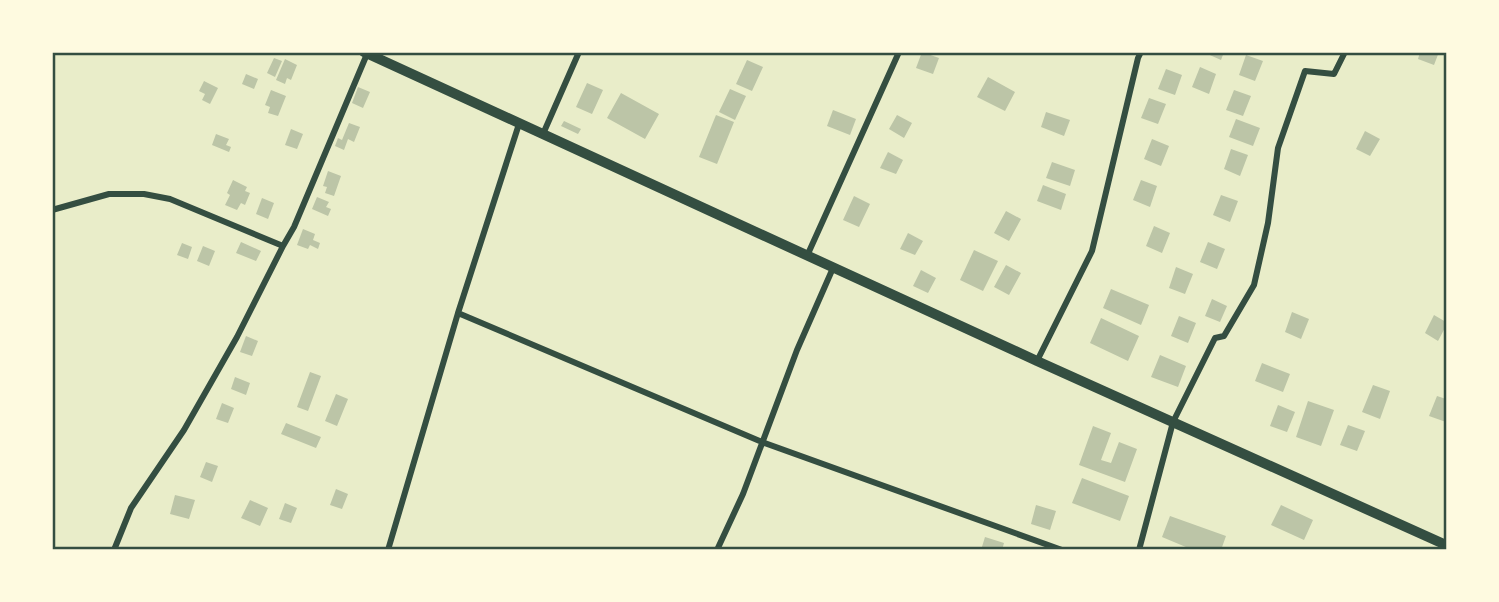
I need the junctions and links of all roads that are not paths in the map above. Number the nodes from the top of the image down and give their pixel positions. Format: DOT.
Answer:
graph roads {
  1 [pos="579,52"];
  2 [pos="899,52"];
  3 [pos="1141,52"];
  4 [pos="1345,52"];
  5 [pos="366,53"];
  6 [pos="519,124"];
  7 [pos="542,135"];
  8 [pos="52,210"];
  9 [pos="283,246"];
  10 [pos="807,256"];
  11 [pos="833,268"];
  12 [pos="458,313"];
  13 [pos="1037,361"];
  14 [pos="1173,422"];
  15 [pos="762,442"];
  16 [pos="1447,545"];
  17 [pos="114,550"];
  18 [pos="388,550"];
  19 [pos="717,550"];
  20 [pos="1062,550"];
  21 [pos="1139,550"];
  1 -- 7 [label="street"];
  2 -- 10 [label="street"];
  3 -- 13 [label="street"];
  4 -- 14 [label="street"];
  5 -- 6 [label="highway"];
  5 -- 9 [label="street"];
  6 -- 7 [label="highway"];
  6 -- 12 [label="street"];
  7 -- 10 [label="highway"];
  8 -- 9 [label="street"];
  9 -- 17 [label="street"];
  10 -- 11 [label="highway"];
  11 -- 13 [label="highway"];
  11 -- 15 [label="street"];
  12 -- 15 [label="street"];
  12 -- 18 [label="street"];
  13 -- 14 [label="highway"];
  14 -- 16 [label="highway"];
  14 -- 21 [label="street"];
  15 -- 19 [label="street"];
  15 -- 20 [label="street"];
}
